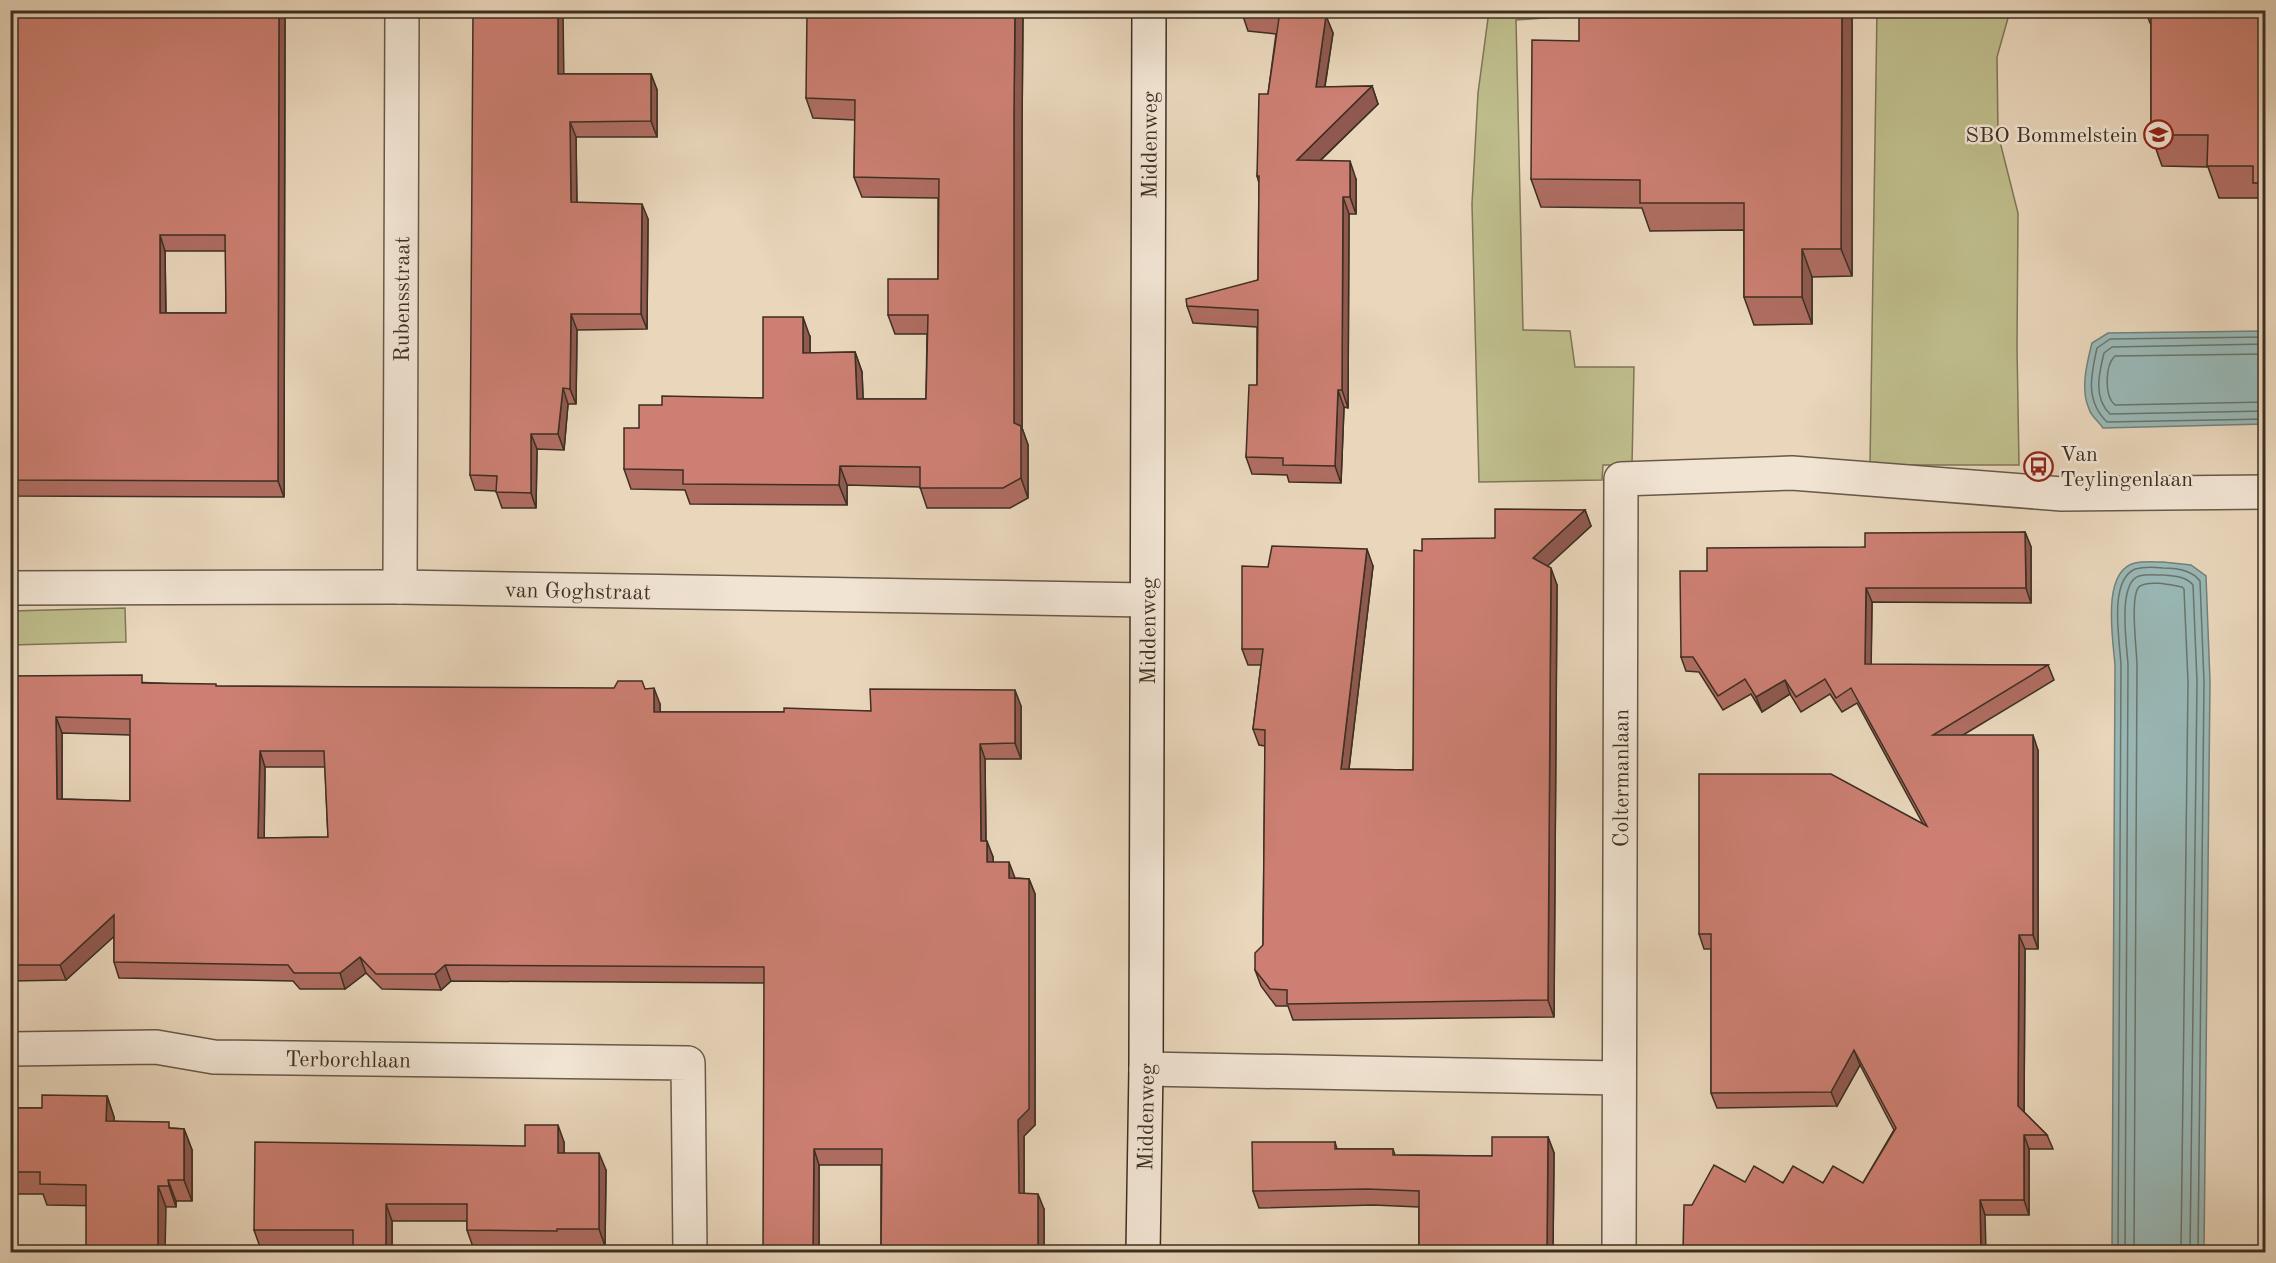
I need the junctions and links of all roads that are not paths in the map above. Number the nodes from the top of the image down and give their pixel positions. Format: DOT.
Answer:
graph roads {
  1 [pos="402,10"];
  2 [pos="1149,10"];
  3 [pos="2265,492"];
  4 [pos="400,587"];
  5 [pos="10,588"];
  6 [pos="1146,600"];
  7 [pos="10,1049"];
  8 [pos="1146,1069"];
  9 [pos="1619,1077"];
  10 [pos="690,1252"];
  11 [pos="1143,1252"];
  12 [pos="1619,1252"];
  1 -- 4 [label="street, Rubensstraat"];
  2 -- 6 [label="street, Middenweg"];
  3 -- 9 [label="street, Coltermanlaan"];
  4 -- 5 [label="street, van Goghstraat"];
  4 -- 6 [label="street, van Goghstraat"];
  6 -- 8 [label="street, Middenweg"];
  7 -- 10 [label="street, Terborchlaan"];
  8 -- 9 [label="street"];
  8 -- 11 [label="street, Middenweg"];
  9 -- 12 [label="street, Coltermanlaan"];
}
